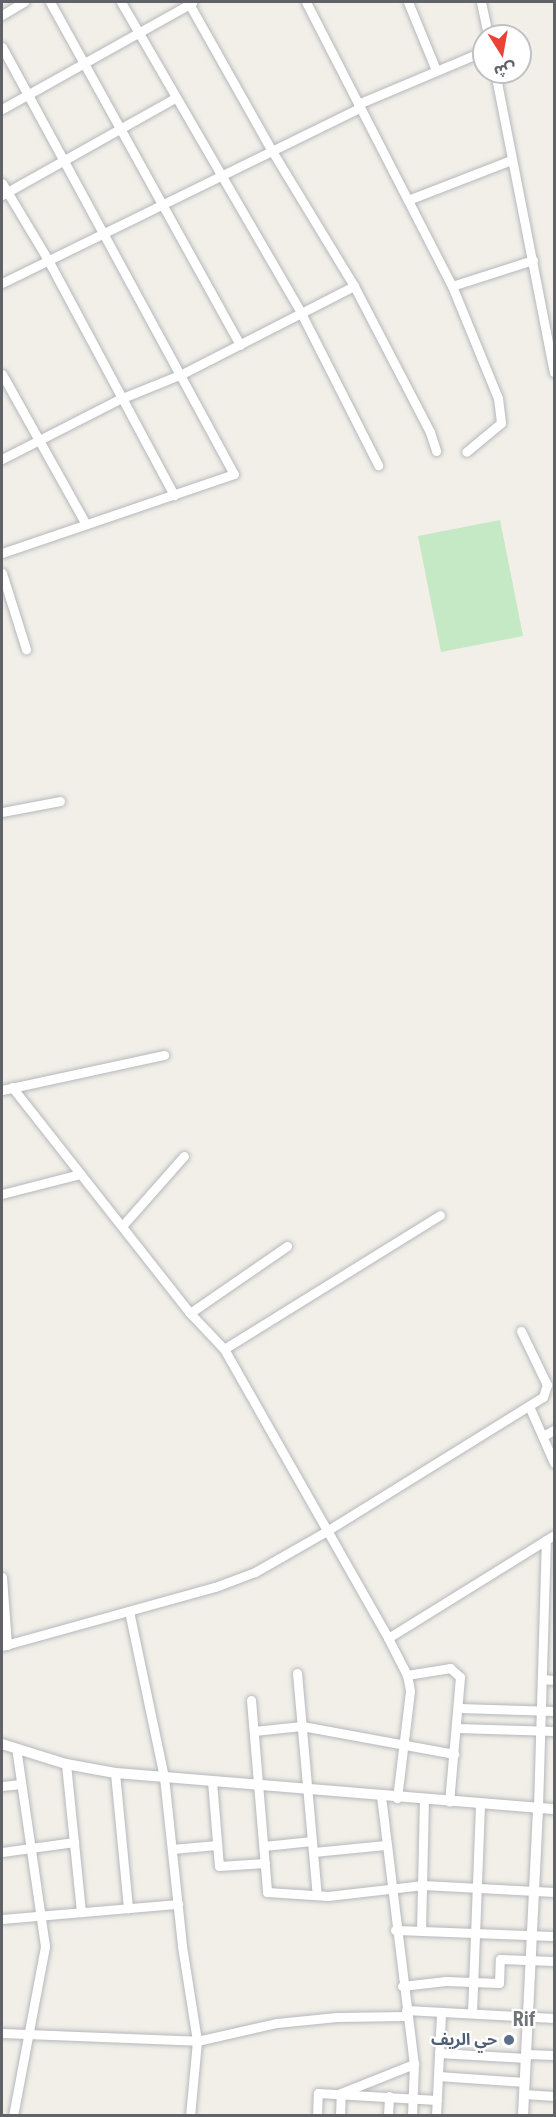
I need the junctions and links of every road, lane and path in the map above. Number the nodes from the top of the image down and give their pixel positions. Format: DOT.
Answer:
graph roads {
  1 [pos="24,2"];
  2 [pos="50,2"];
  3 [pos="121,2"];
  4 [pos="190,2"];
  5 [pos="306,2"];
  6 [pos="408,2"];
  7 [pos="481,2"];
  8 [pos="2,15"];
  9 [pos="486,24"];
  10 [pos="138,32"];
  11 [pos="2,47"];
  12 [pos="472,56"];
  13 [pos="84,63"];
  14 [pos="436,70"];
  15 [pos="497,84"];
  16 [pos="28,94"];
  17 [pos="175,98"];
  18 [pos="359,106"];
  19 [pos="2,109"];
  20 [pos="120,129"];
  21 [pos="272,152"];
  22 [pos="512,160"];
  23 [pos="64,161"];
  24 [pos="219,177"];
  25 [pos="2,183"];
  26 [pos="4,194"];
  27 [pos="408,201"];
  28 [pos="162,205"];
  29 [pos="104,233"];
  30 [pos="48,260"];
  31 [pos="533,260"];
  32 [pos="2,283"];
  33 [pos="354,286"];
  34 [pos="452,286"];
  35 [pos="300,311"];
  36 [pos="240,345"];
  37 [pos="555,372"];
  38 [pos="182,374"];
  39 [pos="2,375"];
  40 [pos="120,399"];
  41 [pos="39,440"];
  42 [pos="436,451"];
  43 [pos="466,452"];
  44 [pos="2,459"];
  45 [pos="378,465"];
  46 [pos="174,495"];
  47 [pos="86,524"];
  48 [pos="2,553"];
  49 [pos="2,573"];
  50 [pos="26,649"];
  51 [pos="60,801"];
  52 [pos="2,812"];
  53 [pos="164,1055"];
  54 [pos="12,1087"];
  55 [pos="2,1090"];
  56 [pos="184,1156"];
  57 [pos="80,1174"];
  58 [pos="2,1194"];
  59 [pos="441,1215"];
  60 [pos="123,1225"];
  61 [pos="287,1246"];
  62 [pos="190,1313"];
  63 [pos="521,1331"];
  64 [pos="224,1348"];
  65 [pos="529,1406"];
  66 [pos="555,1430"];
  67 [pos="543,1436"];
  68 [pos="555,1463"];
  69 [pos="325,1532"];
  70 [pos="550,1542"];
  71 [pos="2,1577"];
  72 [pos="129,1611"];
  73 [pos="544,1614"];
  74 [pos="555,1614"];
  75 [pos="388,1638"];
  76 [pos="4,1646"];
  77 [pos="297,1673"];
  78 [pos="407,1675"];
  79 [pos="542,1679"];
  80 [pos="555,1680"];
  81 [pos="251,1700"];
  82 [pos="459,1708"];
  83 [pos="541,1711"];
  84 [pos="555,1712"];
  85 [pos="302,1726"];
  86 [pos="457,1728"];
  87 [pos="254,1731"];
  88 [pos="540,1731"];
  89 [pos="555,1731"];
  90 [pos="2,1744"];
  91 [pos="403,1745"];
  92 [pos="16,1748"];
  93 [pos="454,1754"];
  94 [pos="66,1764"];
  95 [pos="115,1773"];
  96 [pos="164,1777"];
  97 [pos="213,1781"];
  98 [pos="21,1784"];
  99 [pos="259,1785"];
  100 [pos="2,1786"];
  101 [pos="307,1790"];
  102 [pos="381,1796"];
  103 [pos="397,1798"];
  104 [pos="424,1800"];
  105 [pos="449,1802"];
  106 [pos="480,1804"];
  107 [pos="538,1808"];
  108 [pos="555,1809"];
  109 [pos="312,1841"];
  110 [pos="74,1842"];
  111 [pos="217,1845"];
  112 [pos="386,1845"];
  113 [pos="264,1846"];
  114 [pos="172,1849"];
  115 [pos="31,1850"];
  116 [pos="2,1852"];
  117 [pos="313,1852"];
  118 [pos="265,1863"];
  119 [pos="423,1885"];
  120 [pos="391,1889"];
  121 [pos="477,1889"];
  122 [pos="534,1891"];
  123 [pos="555,1892"];
  124 [pos="317,1895"];
  125 [pos="178,1904"];
  126 [pos="128,1908"];
  127 [pos="81,1912"];
  128 [pos="40,1916"];
  129 [pos="2,1919"];
  130 [pos="395,1930"];
  131 [pos="421,1931"];
  132 [pos="475,1933"];
  133 [pos="532,1935"];
  134 [pos="555,1936"];
  135 [pos="530,1960"];
  136 [pos="555,1961"];
  137 [pos="473,1982"];
  138 [pos="402,1986"];
  139 [pos="441,2012"];
  140 [pos="406,2013"];
  141 [pos="472,2013"];
  142 [pos="528,2016"];
  143 [pos="555,2018"];
  144 [pos="2,2033"];
  145 [pos="30,2034"];
  146 [pos="197,2041"];
  147 [pos="439,2053"];
  148 [pos="555,2055"];
  149 [pos="526,2056"];
  150 [pos="414,2064"];
  151 [pos="438,2076"];
  152 [pos="524,2082"];
  153 [pos="341,2093"];
  154 [pos="524,2094"];
  155 [pos="389,2096"];
  156 [pos="555,2096"];
  157 [pos="413,2098"];
  158 [pos="437,2100"];
  159 [pos="13,2115"];
  160 [pos="190,2115"];
  161 [pos="317,2115"];
  162 [pos="340,2115"];
  163 [pos="388,2115"];
  164 [pos="412,2115"];
  165 [pos="436,2115"];
  166 [pos="523,2115"];
  1 -- 8 [label="street"];
  2 -- 13 [label="street"];
  3 -- 10 [label="street"];
  4 -- 10 [label="street"];
  4 -- 21 [label="street"];
  5 -- 18 [label="street"];
  6 -- 14 [label="street"];
  7 -- 9 [label="street"];
  10 -- 13 [label="street"];
  10 -- 17 [label="street"];
  11 -- 16 [label="street"];
  12 -- 14 [label="street"];
  13 -- 16 [label="street"];
  13 -- 20 [label="street"];
  14 -- 18 [label="street"];
  15 -- 22 [label="street"];
  16 -- 19 [label="street"];
  16 -- 23 [label="street"];
  17 -- 20 [label="street"];
  17 -- 24 [label="street"];
  18 -- 21 [label="street"];
  18 -- 27 [label="street"];
  20 -- 23 [label="street"];
  20 -- 28 [label="street"];
  21 -- 24 [label="street"];
  21 -- 33 [label="street"];
  22 -- 27 [label="street"];
  22 -- 31 [label="street"];
  23 -- 26 [label="street"];
  23 -- 29 [label="street"];
  24 -- 28 [label="street"];
  24 -- 35 [label="street"];
  25 -- 26 [label="street"];
  26 -- 30 [label="street"];
  27 -- 34 [label="street"];
  28 -- 29 [label="street"];
  28 -- 36 [label="street"];
  29 -- 30 [label="street"];
  29 -- 38 [label="street"];
  30 -- 32 [label="street"];
  30 -- 40 [label="street"];
  31 -- 34 [label="street"];
  31 -- 37 [label="street"];
  33 -- 35 [label="street"];
  33 -- 42 [label="street"];
  34 -- 43 [label="street"];
  35 -- 36 [label="street"];
  35 -- 45 [label="street"];
  36 -- 38 [label="street"];
  38 -- 40 [label="street"];
  38 -- 46 [label="street"];
  39 -- 41 [label="street"];
  40 -- 41 [label="street"];
  40 -- 46 [label="street"];
  41 -- 44 [label="street"];
  41 -- 47 [label="street"];
  46 -- 47 [label="street"];
  47 -- 48 [label="street"];
  49 -- 50 [label="street"];
  51 -- 52 [label="street"];
  53 -- 54 [label="street"];
  54 -- 55 [label="street"];
  54 -- 57 [label="street"];
  56 -- 60 [label="street"];
  57 -- 58 [label="street"];
  57 -- 60 [label="street"];
  59 -- 64 [label="street"];
  60 -- 62 [label="street"];
  61 -- 62 [label="street"];
  62 -- 64 [label="street"];
  63 -- 65 [label="street"];
  64 -- 69 [label="street"];
  65 -- 67 [label="street"];
  65 -- 69 [label="street"];
  66 -- 67 [label="street"];
  67 -- 68 [label="street"];
  69 -- 72 [label="street"];
  69 -- 75 [label="street"];
  70 -- 73 [label="street"];
  70 -- 75 [label="street"];
  71 -- 76 [label="street"];
  72 -- 76 [label="street"];
  72 -- 96 [label="street"];
  73 -- 74 [label="street"];
  73 -- 79 [label="street"];
  75 -- 78 [label="street"];
  77 -- 85 [label="street"];
  78 -- 82 [label="street"];
  78 -- 91 [label="street"];
  79 -- 80 [label="street"];
  79 -- 83 [label="street"];
  81 -- 87 [label="street"];
  82 -- 83 [label="street"];
  82 -- 86 [label="street"];
  83 -- 84 [label="street"];
  83 -- 88 [label="street"];
  85 -- 87 [label="street"];
  85 -- 91 [label="street"];
  85 -- 101 [label="street"];
  86 -- 88 [label="street"];
  86 -- 93 [label="street"];
  87 -- 99 [label="street"];
  88 -- 89 [label="street"];
  88 -- 107 [label="street"];
  90 -- 92 [label="street"];
  91 -- 93 [label="street"];
  91 -- 103 [label="street"];
  92 -- 94 [label="street"];
  92 -- 98 [label="street"];
  93 -- 105 [label="street"];
  94 -- 95 [label="street"];
  94 -- 110 [label="street"];
  95 -- 96 [label="street"];
  95 -- 126 [label="street"];
  96 -- 97 [label="street"];
  96 -- 114 [label="street"];
  97 -- 99 [label="street"];
  97 -- 111 [label="street"];
  98 -- 100 [label="street"];
  98 -- 115 [label="street"];
  99 -- 101 [label="street"];
  99 -- 113 [label="street"];
  101 -- 102 [label="street"];
  101 -- 109 [label="street"];
  102 -- 103 [label="street"];
  102 -- 112 [label="street"];
  103 -- 104 [label="street"];
  104 -- 105 [label="street"];
  104 -- 119 [label="street"];
  105 -- 106 [label="street"];
  106 -- 107 [label="street"];
  106 -- 121 [label="street"];
  107 -- 108 [label="street"];
  107 -- 122 [label="street"];
  109 -- 113 [label="street"];
  109 -- 117 [label="street"];
  110 -- 115 [label="street"];
  110 -- 127 [label="street"];
  111 -- 114 [label="street"];
  111 -- 118 [label="street"];
  112 -- 117 [label="street"];
  112 -- 120 [label="street"];
  113 -- 118 [label="street"];
  114 -- 125 [label="street"];
  115 -- 116 [label="street"];
  115 -- 128 [label="street"];
  117 -- 124 [label="street"];
  118 -- 124 [label="street"];
  119 -- 120 [label="street"];
  119 -- 121 [label="street"];
  119 -- 131 [label="street"];
  120 -- 124 [label="street"];
  120 -- 130 [label="street"];
  121 -- 122 [label="street"];
  121 -- 132 [label="street"];
  122 -- 123 [label="street"];
  122 -- 133 [label="street"];
  125 -- 126 [label="street"];
  125 -- 146 [label="street"];
  126 -- 127 [label="street"];
  127 -- 128 [label="street"];
  128 -- 129 [label="street"];
  128 -- 145 [label="street"];
  130 -- 131 [label="street"];
  130 -- 138 [label="street"];
  131 -- 132 [label="street"];
  132 -- 133 [label="street"];
  132 -- 137 [label="street"];
  133 -- 134 [label="street"];
  133 -- 135 [label="street"];
  135 -- 136 [label="street"];
  135 -- 137 [label="street"];
  135 -- 142 [label="street"];
  137 -- 138 [label="street"];
  137 -- 141 [label="street"];
  138 -- 140 [label="street"];
  139 -- 140 [label="street"];
  139 -- 141 [label="street"];
  139 -- 147 [label="street"];
  140 -- 146 [label="street"];
  140 -- 150 [label="street"];
  141 -- 142 [label="street"];
  142 -- 143 [label="street"];
  142 -- 149 [label="street"];
  144 -- 145 [label="street"];
  145 -- 146 [label="street"];
  145 -- 159 [label="street"];
  146 -- 160 [label="street"];
  147 -- 149 [label="street"];
  147 -- 151 [label="street"];
  148 -- 149 [label="street"];
  149 -- 152 [label="street"];
  150 -- 153 [label="street"];
  150 -- 157 [label="street"];
  151 -- 152 [label="street"];
  151 -- 158 [label="street"];
  152 -- 154 [label="street"];
  153 -- 155 [label="street"];
  153 -- 161 [label="street"];
  153 -- 162 [label="street"];
  154 -- 156 [label="street"];
  154 -- 166 [label="street"];
  155 -- 157 [label="street"];
  155 -- 163 [label="street"];
  157 -- 158 [label="street"];
  157 -- 164 [label="street"];
  158 -- 165 [label="street"];
}
